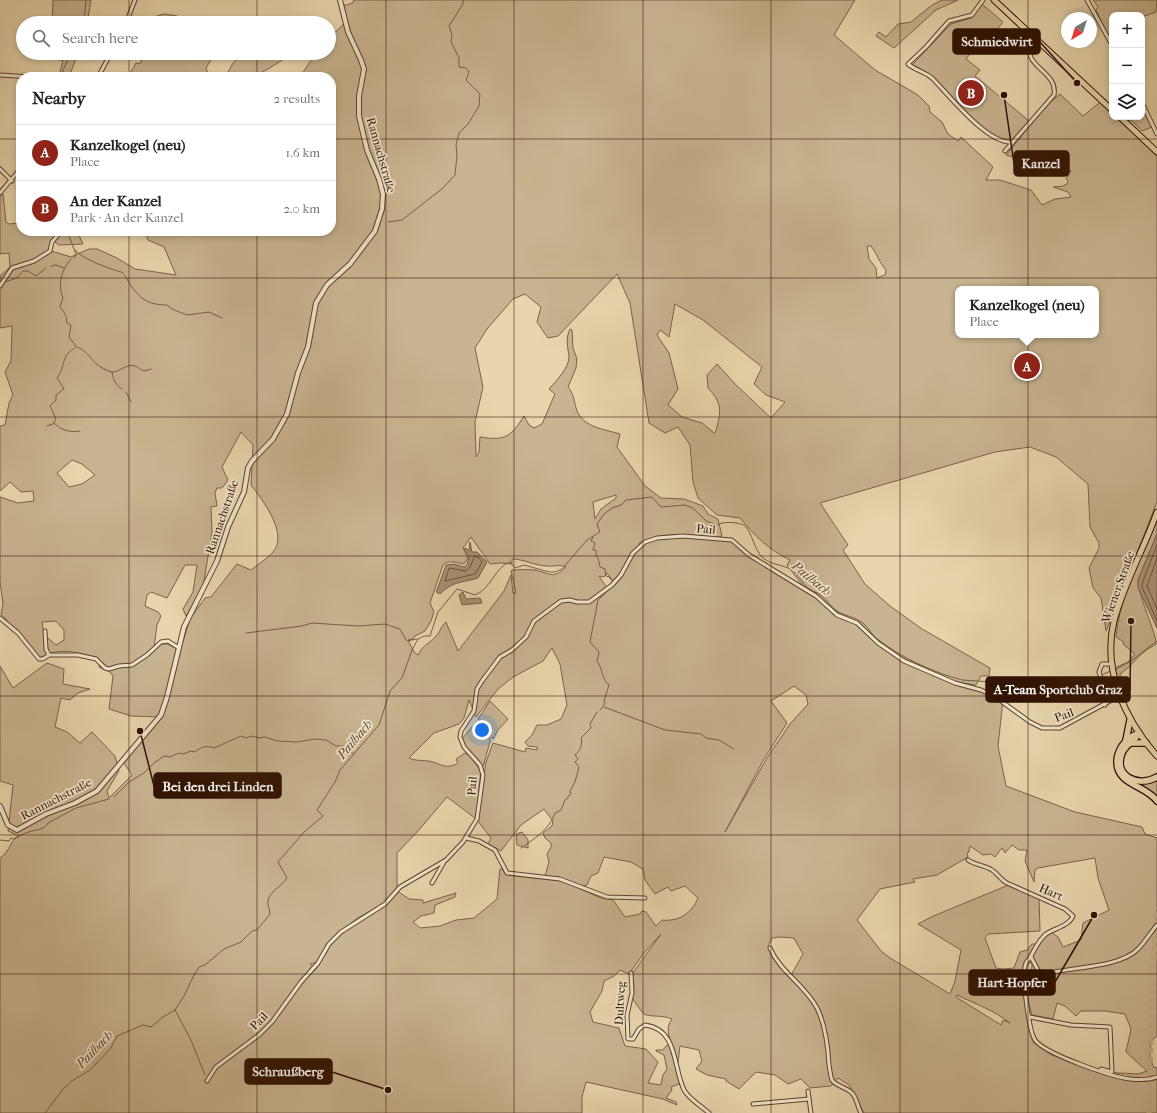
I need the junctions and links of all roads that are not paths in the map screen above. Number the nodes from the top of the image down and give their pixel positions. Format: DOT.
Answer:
graph roads {
  1 [pos="135,0"];
  2 [pos="340,0"];
  3 [pos="983,0"];
  4 [pos="994,0"];
  5 [pos="1087,0"];
  6 [pos="129,16"];
  7 [pos="1035,39"];
  8 [pos="1109,40"];
  9 [pos="107,60"];
  10 [pos="101,72"];
  11 [pos="0,75"];
  12 [pos="16,76"];
  13 [pos="1109,107"];
  14 [pos="1145,109"];
  15 [pos="1123,120"];
  16 [pos="1157,134"];
  17 [pos="1012,142"];
  18 [pos="1005,151"];
  19 [pos="1157,152"];
  20 [pos="0,169"];
  21 [pos="16,175"];
  22 [pos="12,181"];
  23 [pos="0,193"];
  24 [pos="57,236"];
  25 [pos="0,286"];
  26 [pos="1157,512"];
  27 [pos="0,618"];
  28 [pos="45,631"];
  29 [pos="179,648"];
  30 [pos="49,654"];
  31 [pos="1114,668"];
  32 [pos="1106,689"];
  33 [pos="1105,705"];
  34 [pos="1130,720"];
  35 [pos="1139,734"];
  36 [pos="1128,742"];
  37 [pos="1146,743"];
  38 [pos="1157,756"];
  39 [pos="1157,777"];
  40 [pos="1157,801"];
  41 [pos="0,806"];
  42 [pos="466,838"];
  43 [pos="446,860"];
  44 [pos="968,860"];
  45 [pos="432,883"];
  46 [pos="646,898"];
  47 [pos="1157,925"];
  48 [pos="770,948"];
  49 [pos="1031,957"];
  50 [pos="631,973"];
  51 [pos="1030,1017"];
  52 [pos="1086,1066"];
  53 [pos="1157,1077"];
  54 [pos="207,1081"];
  55 [pos="808,1091"];
  56 [pos="809,1099"];
  57 [pos="753,1104"];
  58 [pos="709,1113"];
  59 [pos="811,1113"];
  60 [pos="861,1113"];
  1 -- 6 [label="street"];
  2 -- 29 [label="street, Rannachstraße"];
  3 -- 17 [label="street"];
  4 -- 7 [label="main road"];
  5 -- 8 [label="street"];
  7 -- 13 [label="main road"];
  7 -- 17 [label="street"];
  9 -- 10 [label="street"];
  11 -- 12 [label="street"];
  14 -- 16 [label="street"];
  15 -- 19 [label="main road"];
  17 -- 18 [label="street"];
  20 -- 22 [label="street"];
  21 -- 22 [label="street"];
  22 -- 23 [label="street"];
  24 -- 25 [label="street"];
  26 -- 31 [label="main road, Wiener Straße"];
  27 -- 30 [label="street"];
  28 -- 30 [label="street"];
  29 -- 30 [label="street"];
  29 -- 41 [label="street, Rannachstraße"];
  31 -- 32 [label="street"];
  31 -- 34 [label="main road, Wiener Straße"];
  32 -- 33 [label="street"];
  32 -- 33 [label="street"];
  33 -- 42 [label="street, Pail"];
  34 -- 35 [label="main road, Wiener Straße"];
  34 -- 36 [label="highway"];
  35 -- 36 [label="highway"];
  35 -- 37 [label="main road, Wiener Straße"];
  36 -- 37 [label="highway"];
  36 -- 39 [label="highway"];
  36 -- 40 [label="highway"];
  37 -- 38 [label="main road, Wiener Straße"];
  42 -- 43 [label="street, Pail"];
  42 -- 46 [label="street"];
  43 -- 45 [label="street, Pail"];
  43 -- 54 [label="street, Pail"];
  44 -- 49 [label="street, Hart"];
  47 -- 49 [label="street"];
  48 -- 60 [label="street"];
  49 -- 51 [label="street, Hart"];
  50 -- 58 [label="street, Dultweg"];
  51 -- 52 [label="street, Hart"];
  51 -- 52 [label="street, Hart"];
  52 -- 53 [label="street, Hart"];
  55 -- 56 [label="street"];
  56 -- 57 [label="street"];
  56 -- 59 [label="street"];
}
